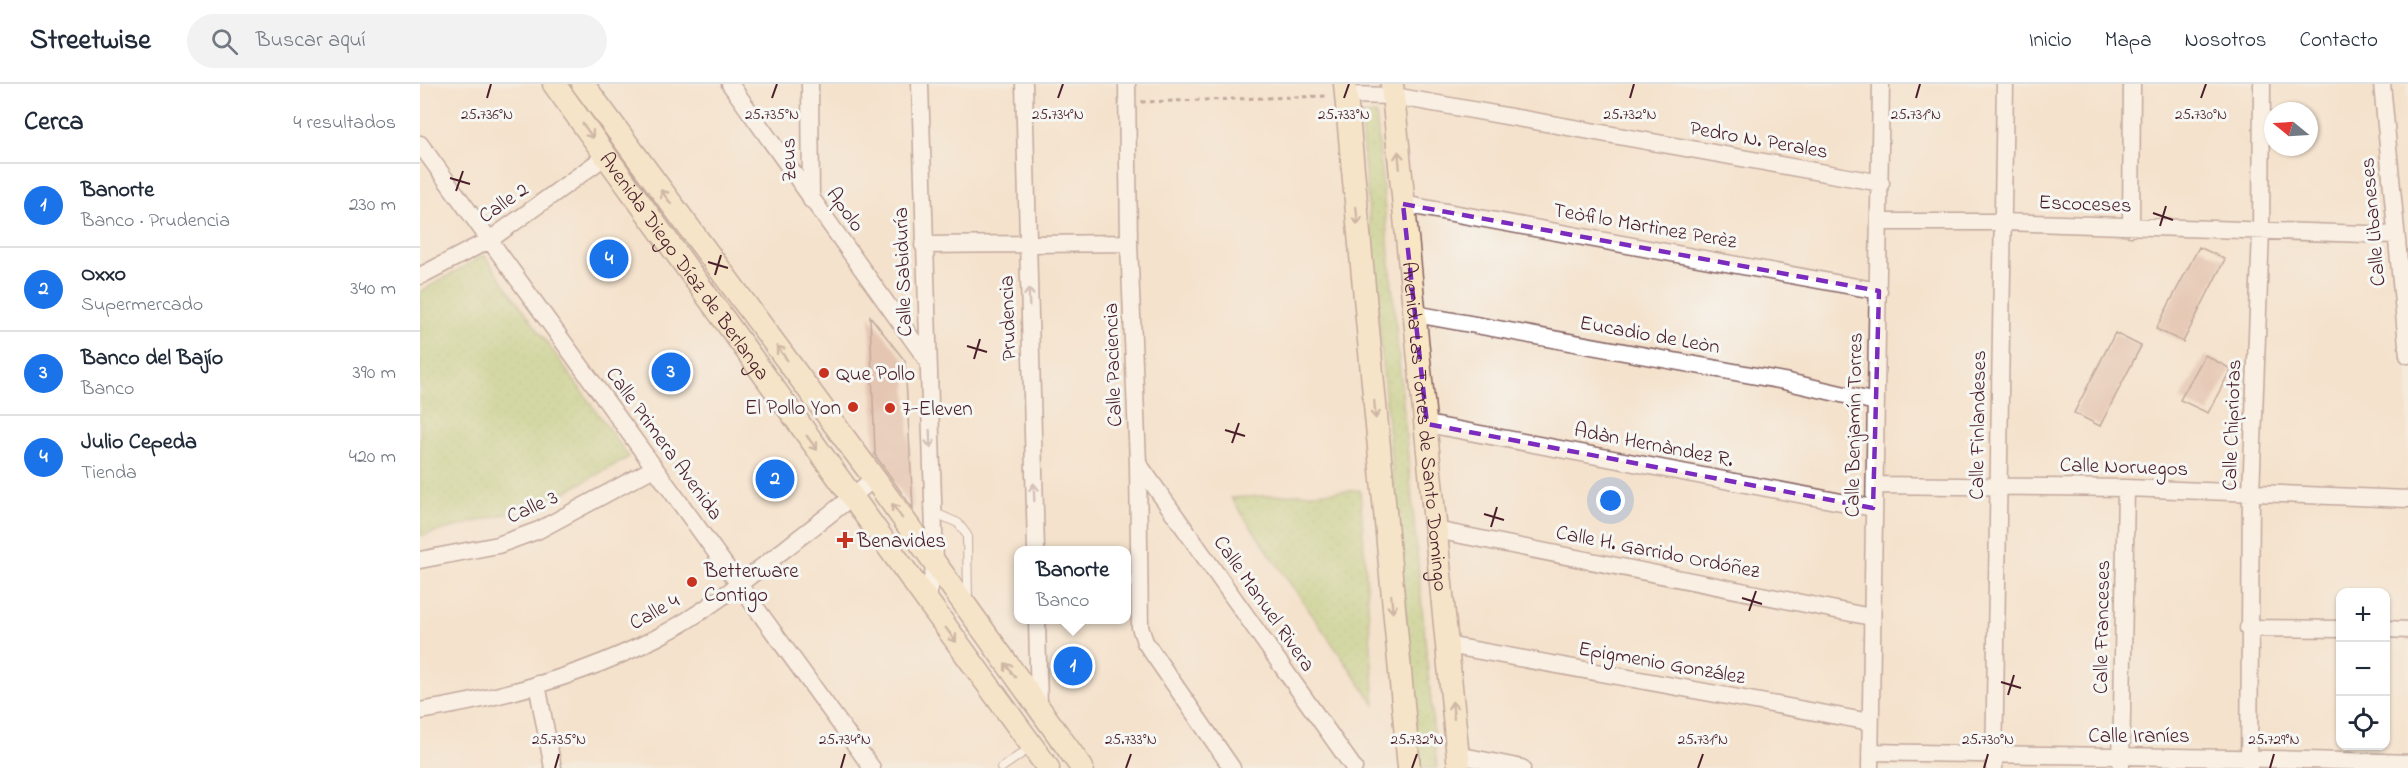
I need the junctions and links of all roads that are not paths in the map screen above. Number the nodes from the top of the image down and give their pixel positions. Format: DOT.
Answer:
graph roads {
  1 [pos="554,84"];
  2 [pos="730,84"];
  3 [pos="810,84"];
  4 [pos="920,84"];
  5 [pos="1024,84"];
  6 [pos="1127,84"];
  7 [pos="1881,84"];
  8 [pos="2006,84"];
  9 [pos="2132,84"];
  10 [pos="2262,84"];
  11 [pos="2382,84"];
  12 [pos="587,85"];
  13 [pos="1345,90"];
  14 [pos="1393,90"];
  15 [pos="420,144"];
  16 [pos="606,156"];
  17 [pos="1881,183"];
  18 [pos="811,200"];
  19 [pos="1403,204"];
  20 [pos="1880,222"];
  21 [pos="2004,222"];
  22 [pos="2131,228"];
  23 [pos="2261,231"];
  24 [pos="2396,235"];
  25 [pos="491,239"];
  26 [pos="1129,243"];
  27 [pos="1027,244"];
  28 [pos="923,245"];
  29 [pos="420,276"];
  30 [pos="1879,291"];
  31 [pos="1415,314"];
  32 [pos="2408,355"];
  33 [pos="927,360"];
  34 [pos="1876,402"];
  35 [pos="1427,424"];
  36 [pos="1138,463"];
  37 [pos="654,468"];
  38 [pos="874,478"];
  39 [pos="1875,485"];
  40 [pos="1998,485"];
  41 [pos="2126,488"];
  42 [pos="2250,494"];
  43 [pos="852,498"];
  44 [pos="2408,499"];
  45 [pos="1874,508"];
  46 [pos="933,512"];
  47 [pos="1436,530"];
  48 [pos="1036,546"];
  49 [pos="420,560"];
  50 [pos="935,564"];
  51 [pos="739,585"];
  52 [pos="927,602"];
  53 [pos="967,609"];
  54 [pos="1871,617"];
  55 [pos="1038,624"];
  56 [pos="2248,628"];
  57 [pos="2336,629"];
  58 [pos="2390,629"];
  59 [pos="2408,630"];
  60 [pos="1447,645"];
  61 [pos="537,684"];
  62 [pos="1039,709"];
  63 [pos="420,711"];
  64 [pos="1870,722"];
  65 [pos="1032,747"];
  66 [pos="1870,760"];
  67 [pos="1994,761"];
  68 [pos="1458,762"];
  69 [pos="2249,762"];
  70 [pos="2121,763"];
  71 [pos="2408,763"];
  72 [pos="553,768"];
  73 [pos="872,768"];
  74 [pos="1001,768"];
  75 [pos="1048,768"];
  76 [pos="1082,768"];
  77 [pos="1232,768"];
  78 [pos="1354,768"];
  79 [pos="1409,768"];
  80 [pos="1522,768"];
  1 -- 16 [label="main road, Avenida Diego Díaz de Berlanga, one-way"];
  2 -- 18 [label="street, Apolo"];
  3 -- 18 [label="street, Zeus"];
  4 -- 28 [label="street, Calle Sabiduría"];
  5 -- 27 [label="street, Prudencia"];
  6 -- 26 [label="street, Calle Paciencia"];
  7 -- 17 [label="street, Calle Benjamín Torres"];
  8 -- 21 [label="street, Calle Finlandeses"];
  9 -- 22 [label="street"];
  10 -- 23 [label="street, Calle Chipriotas"];
  11 -- 24 [label="street, Calle Libaneses"];
  38 -- 12 [label="main road, Avenida Diego Díaz de Berlanga, one-way"];
  13 -- 14 [label="street, Pedro N. Perales"];
  13 -- 79 [label="main road, one-way"];
  14 -- 17 [label="street, Pedro N. Perales"];
  19 -- 14 [label="main road, Avenida Las Torres de Santo Domingo, one-way"];
  15 -- 25 [label="street, Calle Primera Avenida"];
  16 -- 25 [label="street, Calle 2"];
  16 -- 43 [label="main road, Avenida Diego Díaz de Berlanga, one-way"];
  17 -- 20 [label="street, Calle Benjamín Torres"];
  18 -- 33 [label="street, Apolo"];
  19 -- 30 [label="street, Teòfilo Martìnez Perèz"];
  19 -- 31 [label="main road, Avenida Las Torres de Santo Domingo"];
  20 -- 21 [label="street, Escoceses"];
  20 -- 30 [label="street, Calle Benjamín Torres"];
  21 -- 22 [label="street, Escoceses"];
  21 -- 40 [label="street, Calle Finlandeses"];
  22 -- 23 [label="street, Escoceses"];
  23 -- 24 [label="street, Escoceses"];
  23 -- 42 [label="street, Calle Chipriotas"];
  24 -- 32 [label="street, Calle Libaneses"];
  25 -- 29 [label="street, Calle 2"];
  25 -- 37 [label="street, Calle Primera Avenida"];
  26 -- 27 [label="street"];
  26 -- 36 [label="street, Calle Paciencia"];
  27 -- 28 [label="street"];
  48 -- 27 [label="street, Prudencia, one-way"];
  28 -- 33 [label="street, Calle Sabiduría"];
  30 -- 34 [label="street, Calle Benjamín Torres"];
  31 -- 34 [label="street, Eucadio de Leòn"];
  31 -- 35 [label="main road, Avenida Las Torres de Santo Domingo"];
  33 -- 46 [label="street, Calle Sabiduría, one-way"];
  34 -- 39 [label="street, Calle Benjamín Torres"];
  35 -- 45 [label="street, Adàn Hernàndez R."];
  35 -- 47 [label="main road, Avenida Las Torres de Santo Domingo"];
  36 -- 77 [label="street, Calle Paciencia"];
  36 -- 78 [label="street, Calle Manuel Rivera"];
  37 -- 49 [label="street, Calle 3"];
  37 -- 51 [label="street, Calle Primera Avenida"];
  38 -- 43 [label="street, Calle 4"];
  50 -- 38 [label="main road, Avenida Diego Díaz de Berlanga, one-way"];
  39 -- 40 [label="street, Calle Noruegos"];
  39 -- 45 [label="street, Calle Benjamín Torres"];
  40 -- 41 [label="street, Calle Noruegos"];
  40 -- 67 [label="street, Calle Finlandeses"];
  41 -- 42 [label="street, Calle Noruegos"];
  41 -- 70 [label="street, Calle Franceses"];
  42 -- 44 [label="street, Calle Noruegos"];
  42 -- 56 [label="street, Calle Chipriotas"];
  43 -- 51 [label="street, Calle 4"];
  43 -- 52 [label="main road, Avenida Diego Díaz de Berlanga"];
  45 -- 54 [label="street, Calle Benjamín Torres"];
  46 -- 50 [label="street, Calle Sabiduría"];
  46 -- 53 [label="lane"];
  47 -- 54 [label="street, Calle H. Garrido Ordóñez"];
  47 -- 60 [label="main road, Avenida Las Torres de Santo Domingo"];
  50 -- 52 [label="street, Calle Sabiduría"];
  50 -- 53 [label="main road, Avenida Diego Díaz de Berlanga"];
  51 -- 61 [label="street, Calle 4"];
  51 -- 73 [label="street, Calle Primera Avenida"];
  52 -- 65 [label="main road, Avenida Diego Díaz de Berlanga, one-way"];
  62 -- 53 [label="main road, Avenida Diego Díaz de Berlanga, one-way"];
  54 -- 64 [label="street, Calle Benjamín Torres"];
  55 -- 62 [label="street"];
  56 -- 57 [label="street"];
  56 -- 69 [label="street, Calle Chipriotas"];
  58 -- 59 [label="street"];
  60 -- 64 [label="street, Epigmenio González"];
  68 -- 60 [label="main road, Avenida Las Torres de Santo Domingo, one-way"];
  61 -- 63 [label="street, Calle 4"];
  61 -- 72 [label="street"];
  62 -- 76 [label="main road, Avenida Diego Díaz de Berlanga"];
  64 -- 66 [label="street, Calle Benjamín Torres"];
  65 -- 74 [label="lane"];
  65 -- 75 [label="main road, Avenida Diego Díaz de Berlanga"];
  66 -- 67 [label="street, Calle Iraníes"];
  67 -- 70 [label="street, Calle Iraníes"];
  68 -- 80 [label="street"];
  69 -- 70 [label="street, Calle Iraníes"];
  69 -- 71 [label="street, Calle Iraníes"];
}
